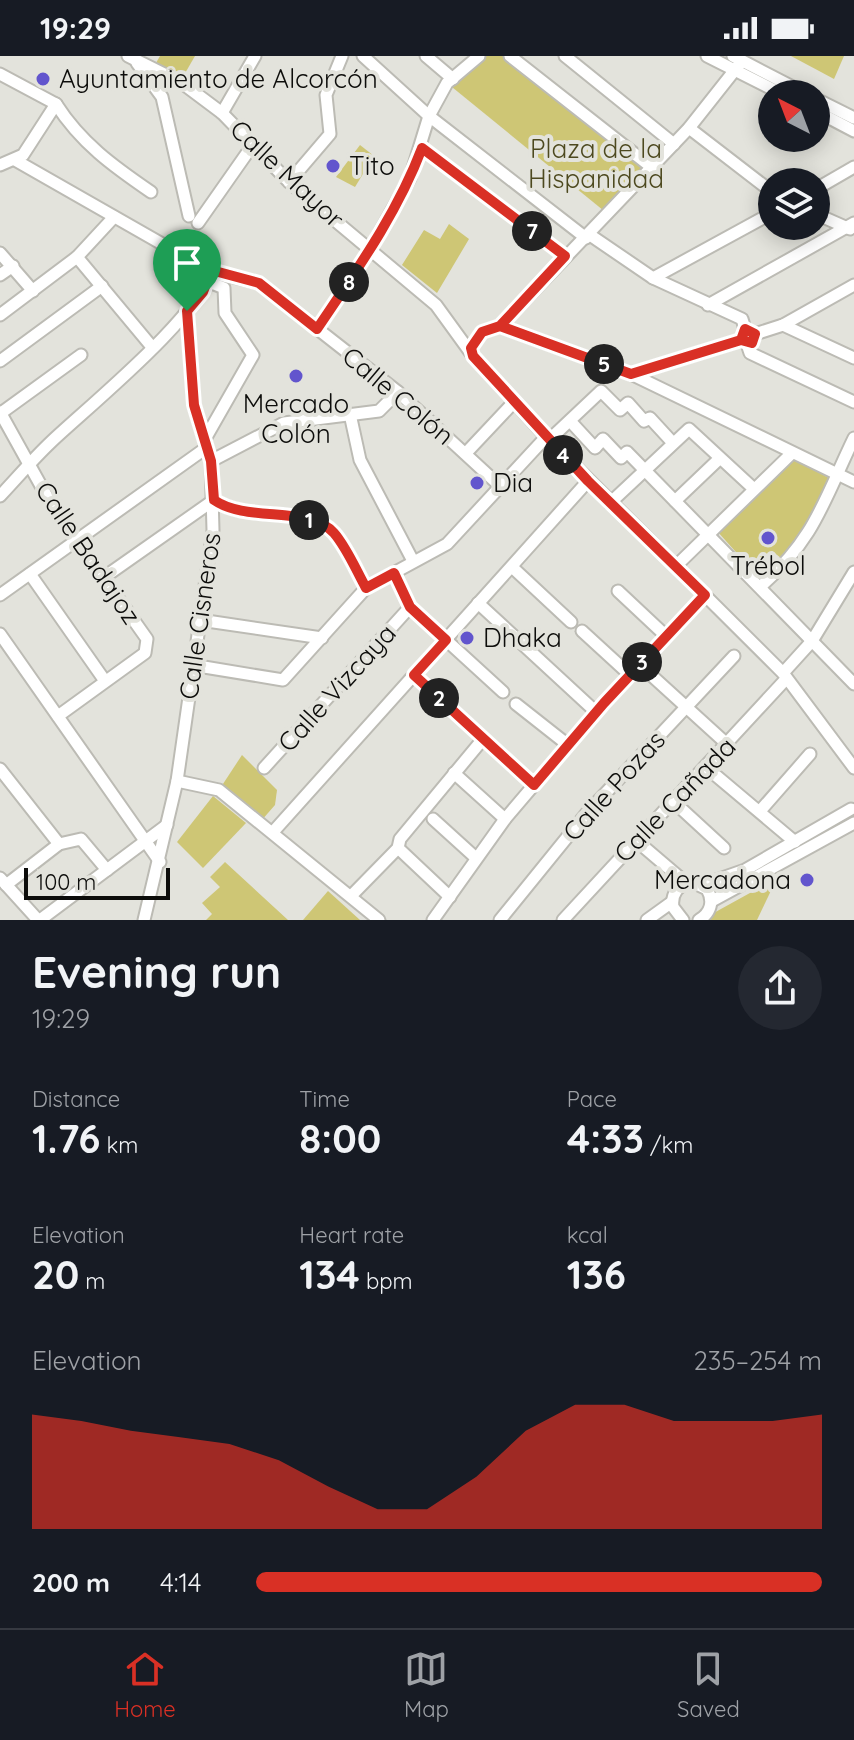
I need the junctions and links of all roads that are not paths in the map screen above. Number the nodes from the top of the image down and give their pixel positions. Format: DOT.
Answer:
graph roads {
  1 [pos="255,56"];
  2 [pos="342,56"];
  3 [pos="363,56"];
  4 [pos="426,56"];
  5 [pos="510,56"];
  6 [pos="565,56"];
  7 [pos="131,58"];
  8 [pos="472,58"];
  9 [pos="712,58"];
  10 [pos="737,62"];
  11 [pos="0,74"];
  12 [pos="453,79"];
  13 [pos="762,80"];
  14 [pos="776,80"];
  15 [pos="722,87"];
  16 [pos="56,104"];
  17 [pos="830,106"];
  18 [pos="222,113"];
  19 [pos="429,116"];
  20 [pos="853,117"];
  21 [pos="830,118"];
  22 [pos="689,128"];
  23 [pos="854,131"];
  24 [pos="674,144"];
  25 [pos="252,146"];
  26 [pos="422,148"];
  27 [pos="5,161"];
  28 [pos="650,166"];
  29 [pos="854,167"];
  30 [pos="758,181"];
  31 [pos="830,181"];
  32 [pos="289,182"];
  33 [pos="151,192"];
  34 [pos="114,217"];
  35 [pos="830,219"];
  36 [pos="758,221"];
  37 [pos="852,227"];
  38 [pos="588,237"];
  39 [pos="370,250"];
  40 [pos="0,253"];
  41 [pos="565,256"];
  42 [pos="77,257"];
  43 [pos="13,266"];
  44 [pos="227,273"];
  45 [pos="0,275"];
  46 [pos="208,277"];
  47 [pos="653,278"];
  48 [pos="102,286"];
  49 [pos="224,288"];
  50 [pos="852,288"];
  51 [pos="33,291"];
  52 [pos="708,305"];
  53 [pos="187,311"];
  54 [pos="0,315"];
  55 [pos="783,325"];
  56 [pos="500,326"];
  57 [pos="317,329"];
  58 [pos="747,337"];
  59 [pos="152,347"];
  60 [pos="81,355"];
  61 [pos="473,356"];
  62 [pos="854,358"];
  63 [pos="0,361"];
  64 [pos="631,374"];
  65 [pos="398,392"];
  66 [pos="514,402"];
  67 [pos="854,402"];
  68 [pos="0,412"];
  69 [pos="350,414"];
  70 [pos="571,422"];
  71 [pos="13,437"];
  72 [pos="548,438"];
  73 [pos="854,438"];
  74 [pos="206,443"];
  75 [pos="673,443"];
  76 [pos="0,445"];
  77 [pos="466,453"];
  78 [pos="792,453"];
  79 [pos="718,460"];
  80 [pos="211,461"];
  81 [pos="29,467"];
  82 [pos="645,471"];
  83 [pos="836,474"];
  84 [pos="588,481"];
  85 [pos="854,482"];
  86 [pos="500,486"];
  87 [pos="754,489"];
  88 [pos="0,496"];
  89 [pos="214,500"];
  90 [pos="675,501"];
  91 [pos="610,503"];
  92 [pos="710,534"];
  93 [pos="76,541"];
  94 [pos="413,561"];
  95 [pos="676,566"];
  96 [pos="512,567"];
  97 [pos="854,572"];
  98 [pos="394,573"];
  99 [pos="30,574"];
  100 [pos="103,578"];
  101 [pos="761,586"];
  102 [pos="366,588"];
  103 [pos="618,591"];
  104 [pos="0,595"];
  105 [pos="705,595"];
  106 [pos="478,603"];
  107 [pos="410,607"];
  108 [pos="200,620"];
  109 [pos="571,622"];
  110 [pos="582,631"];
  111 [pos="0,634"];
  112 [pos="666,636"];
  113 [pos="322,638"];
  114 [pos="446,640"];
  115 [pos="812,641"];
  116 [pos="734,656"];
  117 [pos="192,665"];
  118 [pos="640,665"];
  119 [pos="414,675"];
  120 [pos="630,675"];
  121 [pos="784,676"];
  122 [pos="852,676"];
  123 [pos="105,681"];
  124 [pos="503,692"];
  125 [pos="516,704"];
  126 [pos="686,708"];
  127 [pos="596,712"];
  128 [pos="58,716"];
  129 [pos="483,739"];
  130 [pos="568,745"];
  131 [pos="728,745"];
  132 [pos="810,754"];
  133 [pos="264,768"];
  134 [pos="707,768"];
  135 [pos="854,768"];
  136 [pos="0,769"];
  137 [pos="454,773"];
  138 [pos="177,781"];
  139 [pos="534,785"];
  140 [pos="675,803"];
  141 [pos="760,811"];
  142 [pos="853,812"];
  143 [pos="433,819"];
  144 [pos="505,819"];
  145 [pos="167,825"];
  146 [pos="273,832"];
  147 [pos="146,841"];
  148 [pos="638,842"];
  149 [pos="795,842"];
  150 [pos="59,844"];
  151 [pos="398,848"];
  152 [pos="724,848"];
  153 [pos="476,858"];
  154 [pos="160,862"];
  155 [pos="107,870"];
  156 [pos="3,881"];
  157 [pos="686,883"];
  158 [pos="702,885"];
  159 [pos="351,896"];
  160 [pos="450,897"];
  161 [pos="712,901"];
  162 [pos="672,902"];
  163 [pos="39,920"];
  164 [pos="144,920"];
  165 [pos="379,920"];
  166 [pos="433,920"];
  167 [pos="500,920"];
  168 [pos="563,920"];
  169 [pos="647,920"];
  170 [pos="683,920"];
  171 [pos="699,920"];
  1 -- 18 [label="street"];
  2 -- 32 [label="street"];
  3 -- 19 [label="street"];
  4 -- 12 [label="street"];
  5 -- 28 [label="street"];
  6 -- 24 [label="street"];
  7 -- 18 [label="street, Calle Mayor"];
  7 -- 25 [label="street"];
  8 -- 12 [label="street"];
  9 -- 10 [label="street"];
  9 -- 15 [label="street"];
  10 -- 13 [label="street"];
  10 -- 14 [label="street"];
  10 -- 15 [label="street"];
  11 -- 16 [label="street"];
  12 -- 19 [label="street"];
  15 -- 22 [label="street"];
  16 -- 27 [label="street"];
  16 -- 33 [label="street"];
  17 -- 20 [label="street"];
  18 -- 25 [label="street, Calle Mayor"];
  19 -- 26 [label="street"];
  19 -- 38 [label="street"];
  21 -- 23 [label="street"];
  22 -- 24 [label="street"];
  22 -- 30 [label="street"];
  24 -- 28 [label="street"];
  25 -- 32 [label="street, Calle Mayor"];
  26 -- 39 [label="street"];
  26 -- 41 [label="street"];
  27 -- 34 [label="street"];
  28 -- 38 [label="street"];
  29 -- 31 [label="street"];
  32 -- 39 [label="street, Calle Mayor"];
  34 -- 42 [label="street"];
  34 -- 46 [label="street"];
  35 -- 37 [label="street"];
  36 -- 47 [label="street"];
  37 -- 52 [label="street"];
  38 -- 41 [label="street"];
  38 -- 47 [label="street"];
  39 -- 57 [label="street"];
  39 -- 61 [label="street, Calle Mayor"];
  40 -- 43 [label="street"];
  41 -- 56 [label="street"];
  42 -- 48 [label="street"];
  42 -- 51 [label="street"];
  43 -- 45 [label="street"];
  43 -- 51 [label="street"];
  44 -- 46 [label="street, Calle Colón"];
  44 -- 49 [label="street"];
  44 -- 57 [label="street, Calle Colón"];
  46 -- 49 [label="street"];
  46 -- 53 [label="street"];
  47 -- 52 [label="street"];
  48 -- 59 [label="street"];
  48 -- 63 [label="street"];
  49 -- 74 [label="street"];
  50 -- 55 [label="street"];
  51 -- 54 [label="street"];
  52 -- 58 [label="street"];
  53 -- 59 [label="street"];
  53 -- 74 [label="street, Calle Cisneros"];
  55 -- 58 [label="street"];
  55 -- 62 [label="street"];
  56 -- 61 [label="street"];
  56 -- 64 [label="street"];
  57 -- 65 [label="street, Calle Colón"];
  58 -- 64 [label="street"];
  58 -- 67 [label="street"];
  59 -- 81 [label="street"];
  60 -- 68 [label="street"];
  61 -- 66 [label="street, Calle Mayor"];
  64 -- 78 [label="street"];
  65 -- 69 [label="street"];
  65 -- 77 [label="street, Calle Colón"];
  66 -- 72 [label="street, Calle Mayor"];
  66 -- 77 [label="street"];
  68 -- 71 [label="street, Calle Badajoz"];
  69 -- 80 [label="street"];
  69 -- 94 [label="street"];
  70 -- 72 [label="street"];
  70 -- 75 [label="street"];
  70 -- 82 [label="street"];
  71 -- 76 [label="street"];
  71 -- 81 [label="street, Calle Badajoz"];
  72 -- 84 [label="street, Calle Mayor"];
  72 -- 86 [label="street"];
  73 -- 83 [label="street"];
  74 -- 80 [label="street, Calle Cisneros"];
  74 -- 93 [label="street"];
  75 -- 79 [label="street"];
  75 -- 82 [label="street"];
  77 -- 86 [label="street, Calle Colón"];
  78 -- 83 [label="street"];
  78 -- 87 [label="street"];
  79 -- 87 [label="street"];
  79 -- 90 [label="street"];
  80 -- 89 [label="street, Calle Cisneros"];
  81 -- 88 [label="street"];
  81 -- 93 [label="street, Calle Badajoz"];
  82 -- 90 [label="street"];
  82 -- 91 [label="street"];
  83 -- 85 [label="street"];
  83 -- 101 [label="street"];
  84 -- 91 [label="street, Calle Mayor"];
  84 -- 96 [label="street"];
  86 -- 94 [label="street"];
  87 -- 92 [label="street"];
  89 -- 100 [label="street"];
  89 -- 102 [label="street"];
  89 -- 108 [label="street, Calle Cisneros"];
  90 -- 92 [label="street"];
  91 -- 95 [label="street, Calle Mayor"];
  92 -- 95 [label="street"];
  92 -- 101 [label="street"];
  93 -- 99 [label="street"];
  93 -- 100 [label="street, Calle Badajoz"];
  94 -- 98 [label="street"];
  95 -- 105 [label="street, Calle Mayor"];
  96 -- 106 [label="street"];
  96 -- 109 [label="street"];
  97 -- 115 [label="street, Calle Cañada"];
  98 -- 102 [label="street"];
  98 -- 107 [label="street"];
  99 -- 104 [label="street"];
  99 -- 123 [label="street"];
  100 -- 123 [label="street, Calle Badajoz"];
  101 -- 115 [label="street"];
  102 -- 113 [label="street"];
  103 -- 112 [label="street"];
  105 -- 112 [label="street"];
  105 -- 121 [label="street, Calle Mayor"];
  106 -- 114 [label="street"];
  106 -- 127 [label="street"];
  107 -- 114 [label="street"];
  107 -- 133 [label="street, Calle Vizcaya"];
  108 -- 113 [label="street"];
  108 -- 117 [label="street, Calle Cisneros"];
  110 -- 120 [label="street"];
  111 -- 128 [label="street"];
  112 -- 118 [label="street"];
  113 -- 117 [label="street"];
  114 -- 119 [label="street"];
  114 -- 124 [label="street"];
  115 -- 121 [label="street, Calle Cañada"];
  115 -- 122 [label="street"];
  116 -- 126 [label="street, Calle Pozas"];
  117 -- 138 [label="street, Calle Cisneros"];
  118 -- 120 [label="street"];
  118 -- 126 [label="street"];
  119 -- 129 [label="street"];
  119 -- 146 [label="street"];
  120 -- 127 [label="street"];
  121 -- 131 [label="street, Calle Cañada"];
  121 -- 135 [label="street, Calle Mayor"];
  123 -- 128 [label="street, Calle Badajoz"];
  125 -- 130 [label="street"];
  126 -- 131 [label="street"];
  126 -- 167 [label="street, Calle Pozas"];
  127 -- 130 [label="street"];
  128 -- 147 [label="street"];
  129 -- 137 [label="street"];
  129 -- 139 [label="street"];
  130 -- 139 [label="street"];
  131 -- 134 [label="street, Calle Cañada"];
  132 -- 141 [label="street"];
  134 -- 140 [label="street, Calle Cañada"];
  134 -- 141 [label="street"];
  136 -- 150 [label="street"];
  137 -- 144 [label="street"];
  137 -- 151 [label="street"];
  138 -- 145 [label="street, Calle Cisneros"];
  138 -- 146 [label="street"];
  139 -- 144 [label="street"];
  140 -- 148 [label="street, Calle Cañada"];
  140 -- 152 [label="street"];
  141 -- 149 [label="street"];
  142 -- 149 [label="street"];
  142 -- 161 [label="street"];
  143 -- 153 [label="street"];
  144 -- 153 [label="street"];
  145 -- 147 [label="street"];
  145 -- 154 [label="street, Calle Cisneros"];
  146 -- 159 [label="street"];
  147 -- 154 [label="street"];
  147 -- 155 [label="street"];
  148 -- 157 [label="street"];
  148 -- 168 [label="street, Calle Cañada"];
  149 -- 158 [label="street"];
  150 -- 155 [label="street"];
  150 -- 156 [label="street"];
  151 -- 159 [label="street"];
  151 -- 160 [label="street"];
  153 -- 160 [label="street"];
  154 -- 164 [label="street, Calle Cisneros"];
  155 -- 163 [label="street"];
  156 -- 163 [label="street"];
  157 -- 158 [label="street"];
  157 -- 162 [label="street"];
  158 -- 161 [label="street"];
  159 -- 165 [label="street"];
  160 -- 166 [label="street"];
  161 -- 171 [label="street"];
  162 -- 169 [label="street"];
  162 -- 170 [label="street"];
}
